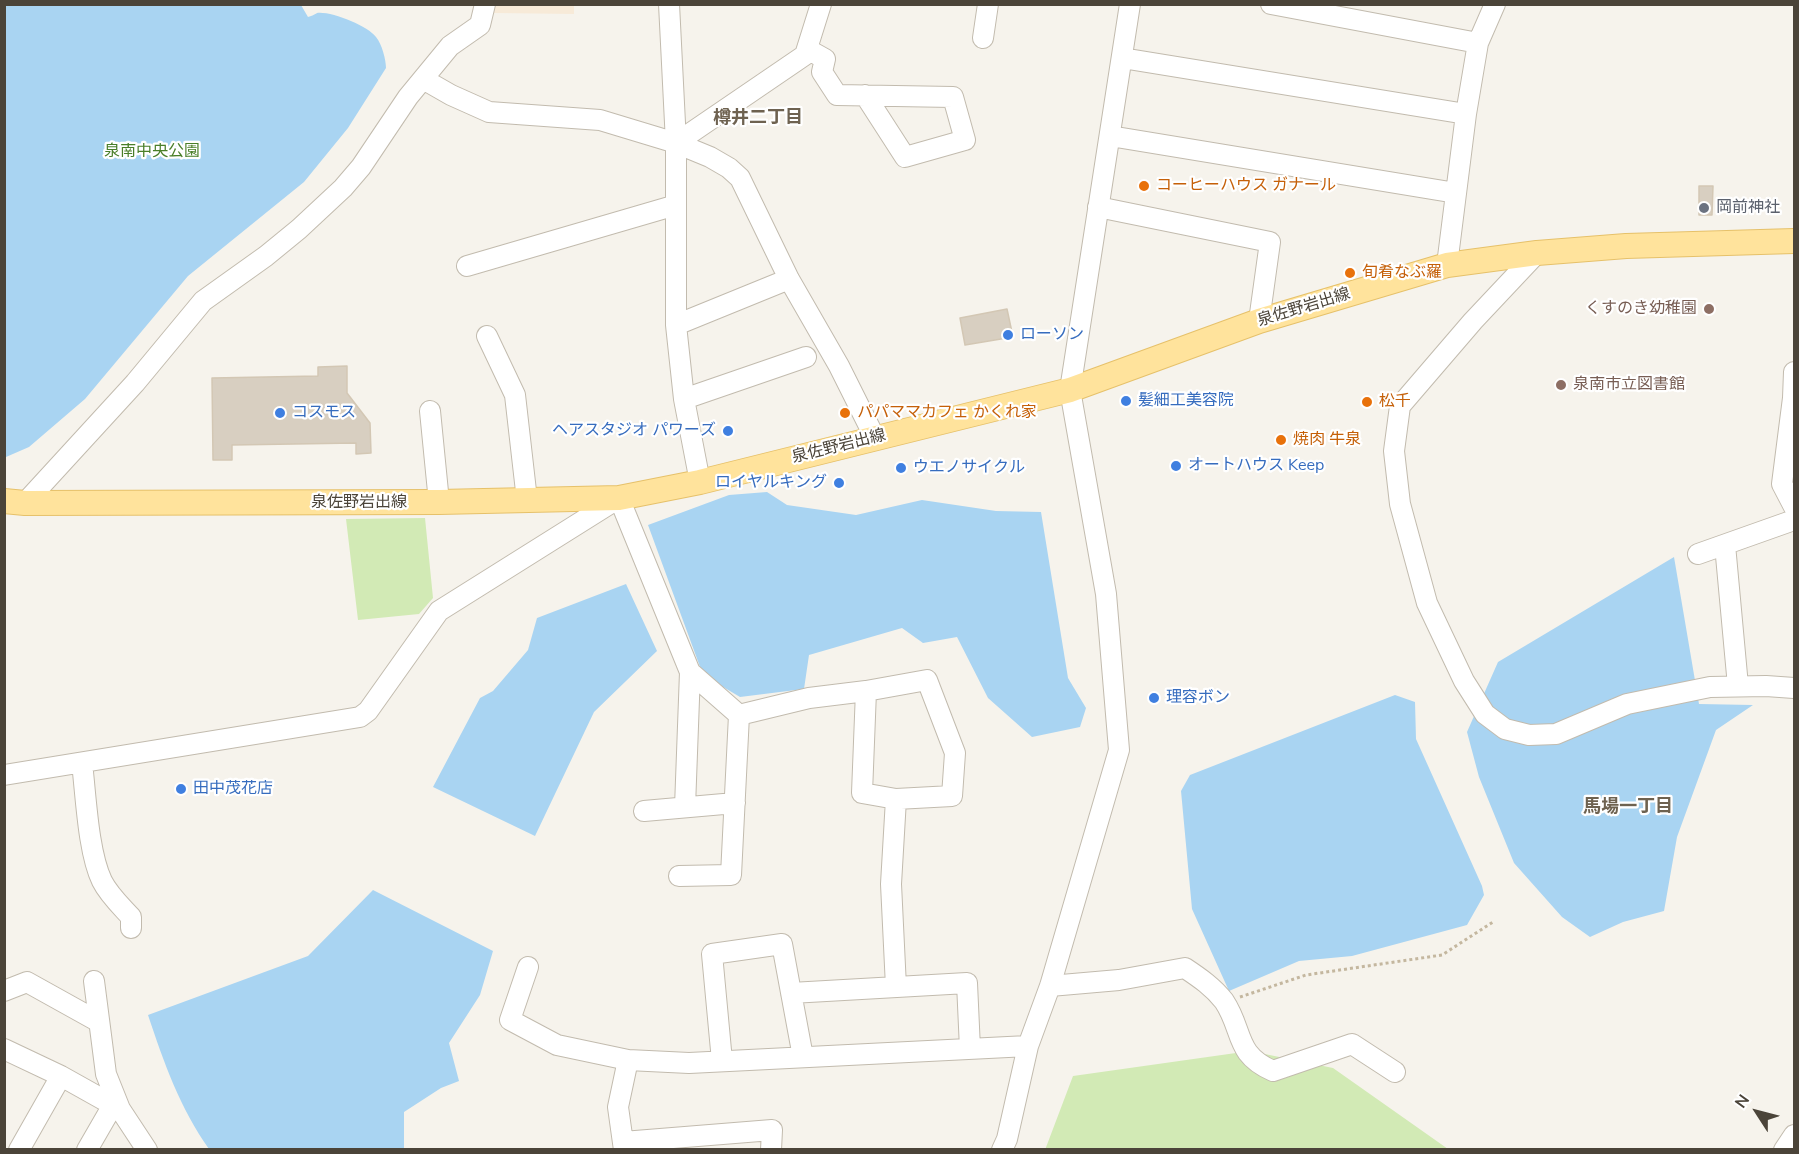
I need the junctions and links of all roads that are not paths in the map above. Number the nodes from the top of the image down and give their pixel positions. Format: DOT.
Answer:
graph roads {
  1 [pos="485,4"];
  2 [pos="669,4"];
  3 [pos="821,4"];
  4 [pos="988,4"];
  5 [pos="1130,4"];
  6 [pos="1495,4"];
  7 [pos="1278,5"];
  8 [pos="1361,13"];
  9 [pos="983,38"];
  10 [pos="1478,43"];
  11 [pos="807,49"];
  12 [pos="1122,58"];
  13 [pos="423,79"];
  14 [pos="865,95"];
  15 [pos="1466,114"];
  16 [pos="1110,136"];
  17 [pos="676,143"];
  18 [pos="1456,193"];
  19 [pos="676,205"];
  20 [pos="1098,207"];
  21 [pos="1794,241"];
  22 [pos="1537,253"];
  23 [pos="1446,265"];
  24 [pos="467,266"];
  25 [pos="789,279"];
  26 [pos="1259,321"];
  27 [pos="676,325"];
  28 [pos="487,336"];
  29 [pos="806,357"];
  30 [pos="1794,372"];
  31 [pos="1070,390"];
  32 [pos="684,399"];
  33 [pos="430,411"];
  34 [pos="875,438"];
  35 [pos="700,482"];
  36 [pos="619,498"];
  37 [pos="527,500"];
  38 [pos="15,502"];
  39 [pos="439,502"];
  40 [pos="1794,507"];
  41 [pos="1794,520"];
  42 [pos="1725,544"];
  43 [pos="1698,554"];
  44 [pos="690,672"];
  45 [pos="1738,686"];
  46 [pos="1794,688"];
  47 [pos="866,691"];
  48 [pos="739,715"];
  49 [pos="82,763"];
  50 [pos="4,775"];
  51 [pos="896,799"];
  52 [pos="735,803"];
  53 [pos="685,807"];
  54 [pos="644,811"];
  55 [pos="679,876"];
  56 [pos="131,928"];
  57 [pos="528,967"];
  58 [pos="94,981"];
  59 [pos="1050,986"];
  60 [pos="896,987"];
  61 [pos="4,991"];
  62 [pos="791,993"];
  63 [pos="99,1022"];
  64 [pos="1029,1046"];
  65 [pos="4,1049"];
  66 [pos="970,1049"];
  67 [pos="803,1057"];
  68 [pos="628,1060"];
  69 [pos="722,1061"];
  70 [pos="1395,1072"];
  71 [pos="61,1076"];
  72 [pos="116,1107"];
  73 [pos="1794,1135"];
  74 [pos="703,1143"];
  75 [pos="623,1146"];
  76 [pos="19,1149"];
  77 [pos="87,1149"];
  78 [pos="147,1149"];
  79 [pos="771,1149"];
  80 [pos="1002,1149"];
  81 [pos="1784,1149"];
  1 -- 13 [label="street"];
  2 -- 17 [label="street"];
  3 -- 11 [label="street"];
  4 -- 9 [label="street"];
  5 -- 12 [label="street"];
  6 -- 10 [label="street"];
  7 -- 8 [label="street"];
  8 -- 10 [label="street"];
  10 -- 15 [label="street"];
  11 -- 14 [label="street"];
  11 -- 17 [label="street"];
  12 -- 15 [label="street"];
  12 -- 16 [label="street"];
  13 -- 17 [label="street"];
  13 -- 38 [label="street"];
  14 -- 14 [label="street"];
  15 -- 18 [label="street"];
  16 -- 18 [label="street"];
  16 -- 20 [label="street"];
  17 -- 19 [label="street"];
  17 -- 25 [label="street"];
  18 -- 23 [label="street"];
  19 -- 24 [label="street"];
  19 -- 27 [label="street"];
  20 -- 26 [label="street"];
  20 -- 31 [label="street"];
  21 -- 22 [label="main road, 泉佐野岩出線"];
  22 -- 23 [label="main road, 泉佐野岩出線"];
  22 -- 45 [label="street"];
  23 -- 26 [label="main road, 泉佐野岩出線"];
  25 -- 27 [label="street"];
  25 -- 34 [label="street"];
  26 -- 31 [label="main road, 泉佐野岩出線"];
  27 -- 32 [label="street"];
  28 -- 37 [label="street"];
  29 -- 32 [label="street"];
  30 -- 40 [label="street"];
  31 -- 34 [label="main road, 泉佐野岩出線"];
  31 -- 59 [label="street"];
  32 -- 35 [label="street"];
  33 -- 39 [label="street"];
  34 -- 35 [label="main road, 泉佐野岩出線"];
  35 -- 36 [label="main road, 泉佐野岩出線"];
  36 -- 37 [label="main road, 泉佐野岩出線"];
  36 -- 44 [label="street"];
  36 -- 49 [label="street"];
  37 -- 39 [label="main road, 泉佐野岩出線"];
  38 -- 39 [label="main road, 泉佐野岩出線"];
  41 -- 42 [label="street"];
  42 -- 43 [label="street"];
  42 -- 45 [label="street"];
  44 -- 48 [label="street"];
  44 -- 53 [label="street"];
  45 -- 46 [label="street"];
  47 -- 48 [label="street"];
  47 -- 51 [label="street"];
  47 -- 51 [label="street"];
  48 -- 52 [label="street"];
  49 -- 50 [label="street"];
  49 -- 56 [label="street"];
  51 -- 60 [label="street"];
  52 -- 53 [label="street"];
  52 -- 55 [label="street"];
  53 -- 54 [label="street"];
  57 -- 68 [label="street"];
  58 -- 63 [label="street"];
  59 -- 64 [label="street"];
  59 -- 70 [label="street"];
  60 -- 62 [label="street"];
  60 -- 66 [label="street"];
  61 -- 63 [label="street"];
  62 -- 67 [label="street"];
  62 -- 69 [label="street"];
  63 -- 72 [label="street"];
  64 -- 66 [label="street"];
  64 -- 80 [label="street"];
  65 -- 71 [label="street"];
  66 -- 67 [label="street"];
  67 -- 69 [label="street"];
  68 -- 69 [label="street"];
  68 -- 75 [label="street"];
  71 -- 72 [label="street"];
  71 -- 76 [label="street"];
  72 -- 77 [label="street"];
  72 -- 78 [label="street"];
  73 -- 81 [label="street"];
  74 -- 75 [label="street"];
  74 -- 79 [label="street"];
}
